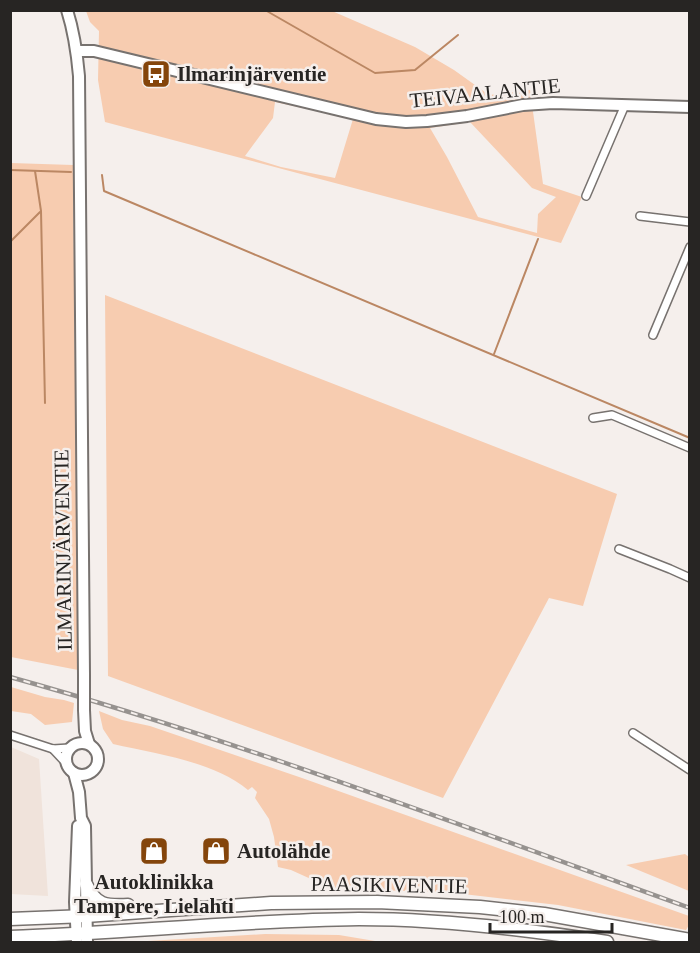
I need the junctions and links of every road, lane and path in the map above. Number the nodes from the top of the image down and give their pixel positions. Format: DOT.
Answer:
graph roads {
  1 [pos="67,10"];
  2 [pos="77,51"];
  3 [pos="625,105"];
  4 [pos="690,107"];
  5 [pos="586,196"];
  6 [pos="640,216"];
  7 [pos="690,222"];
  8 [pos="690,247"];
  9 [pos="653,335"];
  10 [pos="593,418"];
  11 [pos="690,448"];
  12 [pos="619,549"];
  13 [pos="690,578"];
  14 [pos="85,731"];
  15 [pos="633,733"];
  16 [pos="10,735"];
  17 [pos="89,744"];
  18 [pos="73,746"];
  19 [pos="53,749"];
  20 [pos="66,763"];
  21 [pos="690,770"];
  22 [pos="74,773"];
  23 [pos="87,774"];
  24 [pos="79,792"];
  25 [pos="81,818"];
  26 [pos="86,884"];
  27 [pos="183,909"];
  28 [pos="81,916"];
  29 [pos="10,919"];
  30 [pos="82,938"];
  31 [pos="11,940"];
  32 [pos="690,940"];
  33 [pos="608,942"];
  1 -- 2 [label="main road, ILMARINJÄRVENTIE"];
  2 -- 3 [label="main road, TEIVAALANTIE"];
  2 -- 14 [label="main road, ILMARINJÄRVENTIE, bridge"];
  3 -- 4 [label="main road, TEIVAALANTIE"];
  3 -- 5 [label="street"];
  6 -- 7 [label="street"];
  8 -- 9 [label="street"];
  10 -- 11 [label="street"];
  12 -- 13 [label="street"];
  14 -- 17 [label="main road, ILMARINJÄRVENTIE"];
  14 -- 18 [label="main road"];
  15 -- 21 [label="street"];
  16 -- 19 [label="street"];
  17 -- 18 [label="main road"];
  17 -- 23 [label="main road"];
  18 -- 19 [label="street"];
  18 -- 20 [label="main road"];
  19 -- 20 [label="street"];
  20 -- 22 [label="main road"];
  22 -- 23 [label="main road"];
  22 -- 24 [label="main road"];
  23 -- 24 [label="main road"];
  24 -- 25 [label="main road"];
  25 -- 26 [label="main road"];
  25 -- 28 [label="main road"];
  26 -- 27 [label="highway"];
  26 -- 28 [label="main road"];
  27 -- 28 [label="highway, PAASIKIVENTIE"];
  27 -- 32 [label="highway, PAASIKIVENTIE"];
  28 -- 29 [label="highway, PAASIKIVENTIE"];
  28 -- 30 [label="main road"];
  30 -- 31 [label="highway, PAASIKIVENTIE"];
  30 -- 33 [label="highway, PAASIKIVENTIE"];
}
